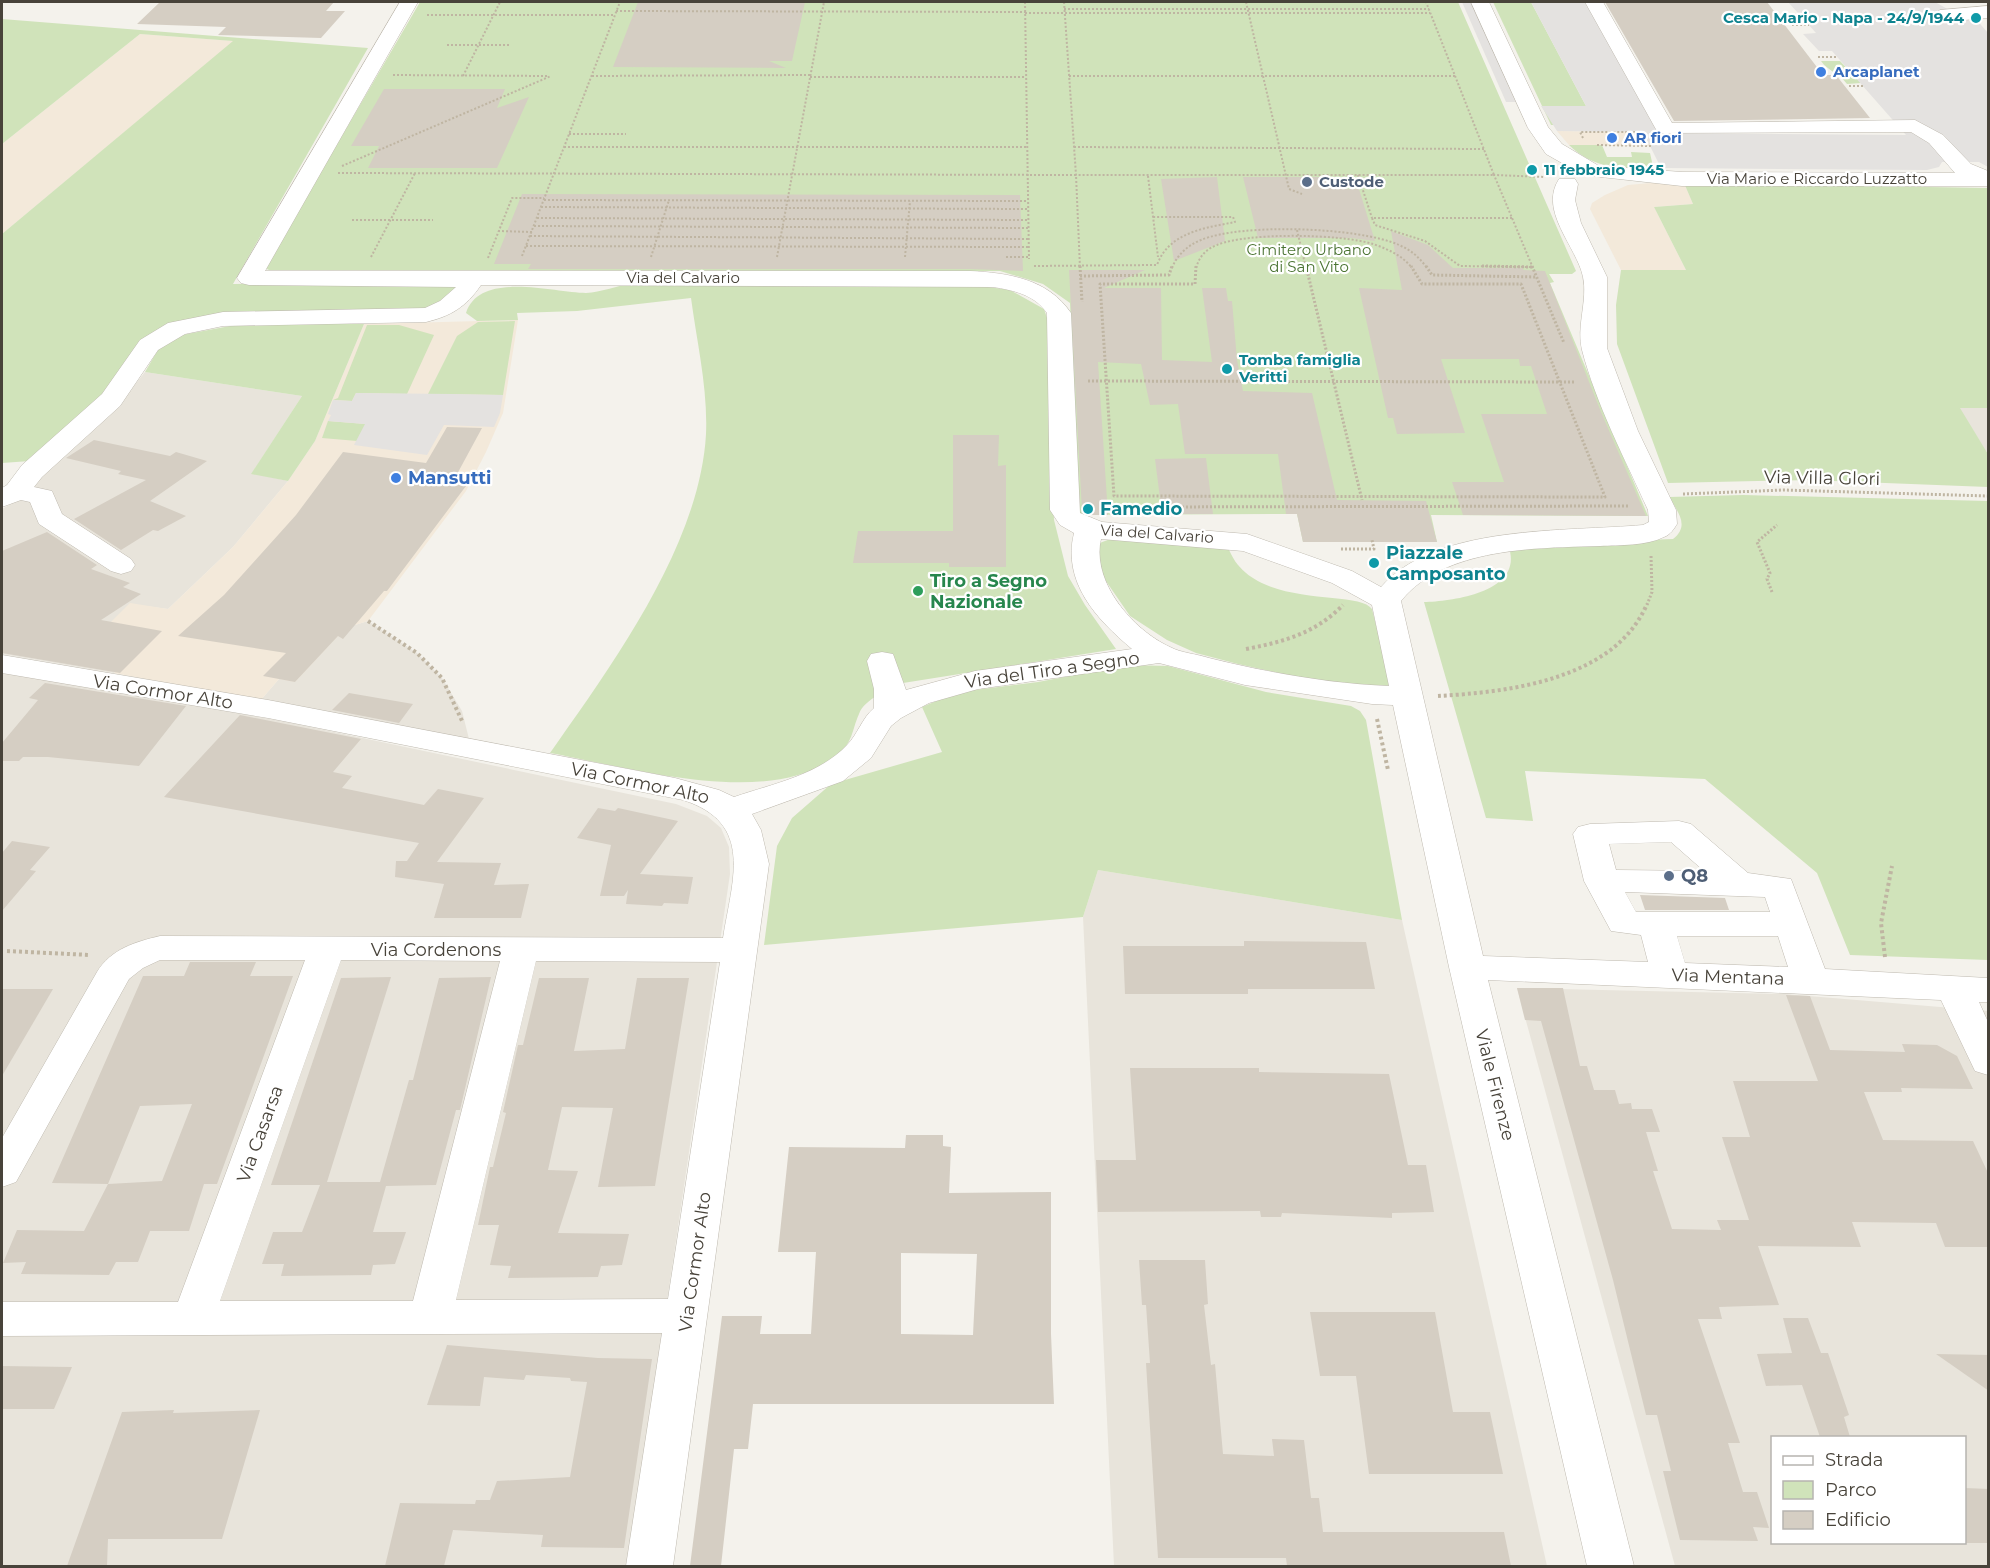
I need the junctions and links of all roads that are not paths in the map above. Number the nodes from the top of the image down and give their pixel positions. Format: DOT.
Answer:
graph roads {
  1 [pos="1480,2"];
  2 [pos="1594,2"];
  3 [pos="415,8"];
  4 [pos="1989,12"];
  5 [pos="1940,16"];
  6 [pos="1554,149"];
  7 [pos="1958,175"];
  8 [pos="1989,179"];
  9 [pos="1581,185"];
  10 [pos="479,272"];
  11 [pos="13,482"];
  12 [pos="1089,529"];
  13 [pos="121,565"];
  14 [pos="1386,601"];
  15 [pos="1159,654"];
  16 [pos="882,661"];
  17 [pos="2,664"];
  18 [pos="1407,696"];
  19 [pos="890,711"];
  20 [pos="733,809"];
  21 [pos="1601,881"];
  22 [pos="1738,883"];
  23 [pos="1656,924"];
  24 [pos="1792,924"];
  25 [pos="327,950"];
  26 [pos="521,950"];
  27 [pos="740,950"];
  28 [pos="1467,967"];
  29 [pos="1670,975"];
  30 [pos="1810,980"];
  31 [pos="1971,989"];
  32 [pos="1989,1062"];
  33 [pos="2,1172"];
  34 [pos="687,1316"];
  35 [pos="193,1318"];
  36 [pos="430,1318"];
  37 [pos="2,1319"];
  38 [pos="650,1566"];
  39 [pos="1611,1566"];
  1 -- 6 [label="street"];
  2 -- 7 [label="street"];
  3 -- 10 [label="street, Via del Calvario"];
  4 -- 5 [label="street"];
  6 -- 9 [label="street"];
  6 -- 9 [label="street"];
  7 -- 8 [label="street, Via Mario e Riccardo Luzzatto"];
  7 -- 9 [label="street, Via Mario e Riccardo Luzzatto"];
  9 -- 14 [label="street"];
  10 -- 11 [label="street"];
  10 -- 12 [label="street, Via del Calvario"];
  11 -- 13 [label="street"];
  12 -- 14 [label="street, Via del Calvario"];
  12 -- 15 [label="street"];
  14 -- 18 [label="street, Viale Firenze"];
  15 -- 18 [label="street, Via del Tiro a Segno"];
  15 -- 19 [label="street, Via del Tiro a Segno"];
  16 -- 19 [label="street"];
  17 -- 20 [label="street, Via Cormor Alto"];
  18 -- 28 [label="street, Viale Firenze"];
  19 -- 20 [label="street, Via del Tiro a Segno"];
  20 -- 27 [label="street, Via Cormor Alto"];
  21 -- 22 [label="street"];
  21 -- 22 [label="street"];
  21 -- 23 [label="street"];
  22 -- 24 [label="street"];
  23 -- 24 [label="street"];
  23 -- 29 [label="street"];
  24 -- 30 [label="street"];
  25 -- 26 [label="street, Via Cordenons"];
  25 -- 33 [label="street, Via Cordenons"];
  25 -- 35 [label="street, Via Casarsa"];
  26 -- 27 [label="street, Via Cordenons"];
  26 -- 36 [label="street"];
  27 -- 34 [label="street, Via Cormor Alto"];
  28 -- 29 [label="street, Via Mentana"];
  28 -- 39 [label="street, Viale Firenze"];
  29 -- 30 [label="street, Via Mentana"];
  30 -- 31 [label="street, Via Mentana"];
  31 -- 32 [label="street"];
  34 -- 36 [label="street"];
  34 -- 38 [label="street, Via Cormor Alto"];
  35 -- 36 [label="street"];
  35 -- 37 [label="street"];
}
